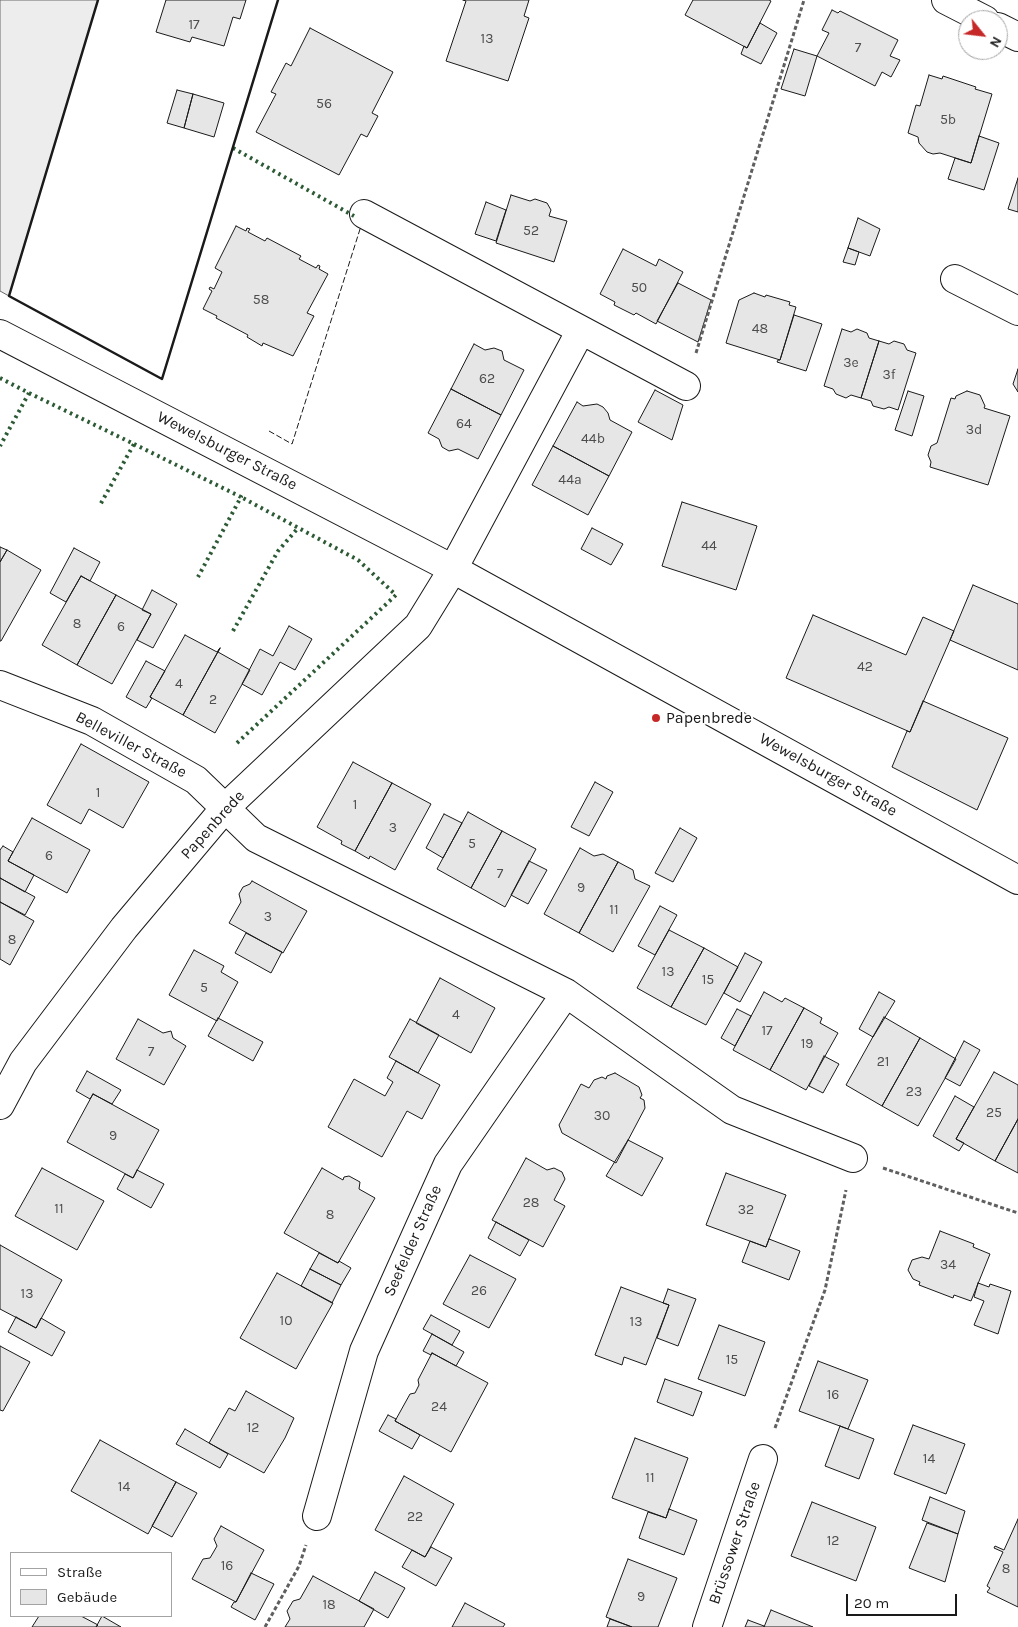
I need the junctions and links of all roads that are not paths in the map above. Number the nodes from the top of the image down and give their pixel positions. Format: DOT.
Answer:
graph roads {
  1 [pos="946,0"];
  2 [pos="966,10"];
  3 [pos="364,214"];
  4 [pos="955,279"];
  5 [pos="1018,311"];
  6 [pos="581,330"];
  7 [pos="0,334"];
  8 [pos="686,386"];
  9 [pos="453,569"];
  10 [pos="0,685"];
  11 [pos="225,808"];
  12 [pos="1018,880"];
  13 [pos="566,993"];
  14 [pos="0,1105"];
  15 [pos="853,1158"];
  16 [pos="764,1459"];
  17 [pos="317,1516"];
  18 [pos="707,1627"];
  1 -- 2 [label="street"];
  3 -- 6 [label="street"];
  4 -- 5 [label="street"];
  6 -- 8 [label="street"];
  6 -- 9 [label="street"];
  7 -- 9 [label="street, Wewelsburger Straße"];
  9 -- 11 [label="street, Papenbrede"];
  9 -- 12 [label="street, Wewelsburger Straße"];
  10 -- 11 [label="street, Belleviller Straße"];
  11 -- 13 [label="street"];
  11 -- 14 [label="street, Papenbrede"];
  13 -- 15 [label="street"];
  13 -- 17 [label="street, Seefelder Straße"];
  16 -- 18 [label="street, Brüssower Straße"];
}
